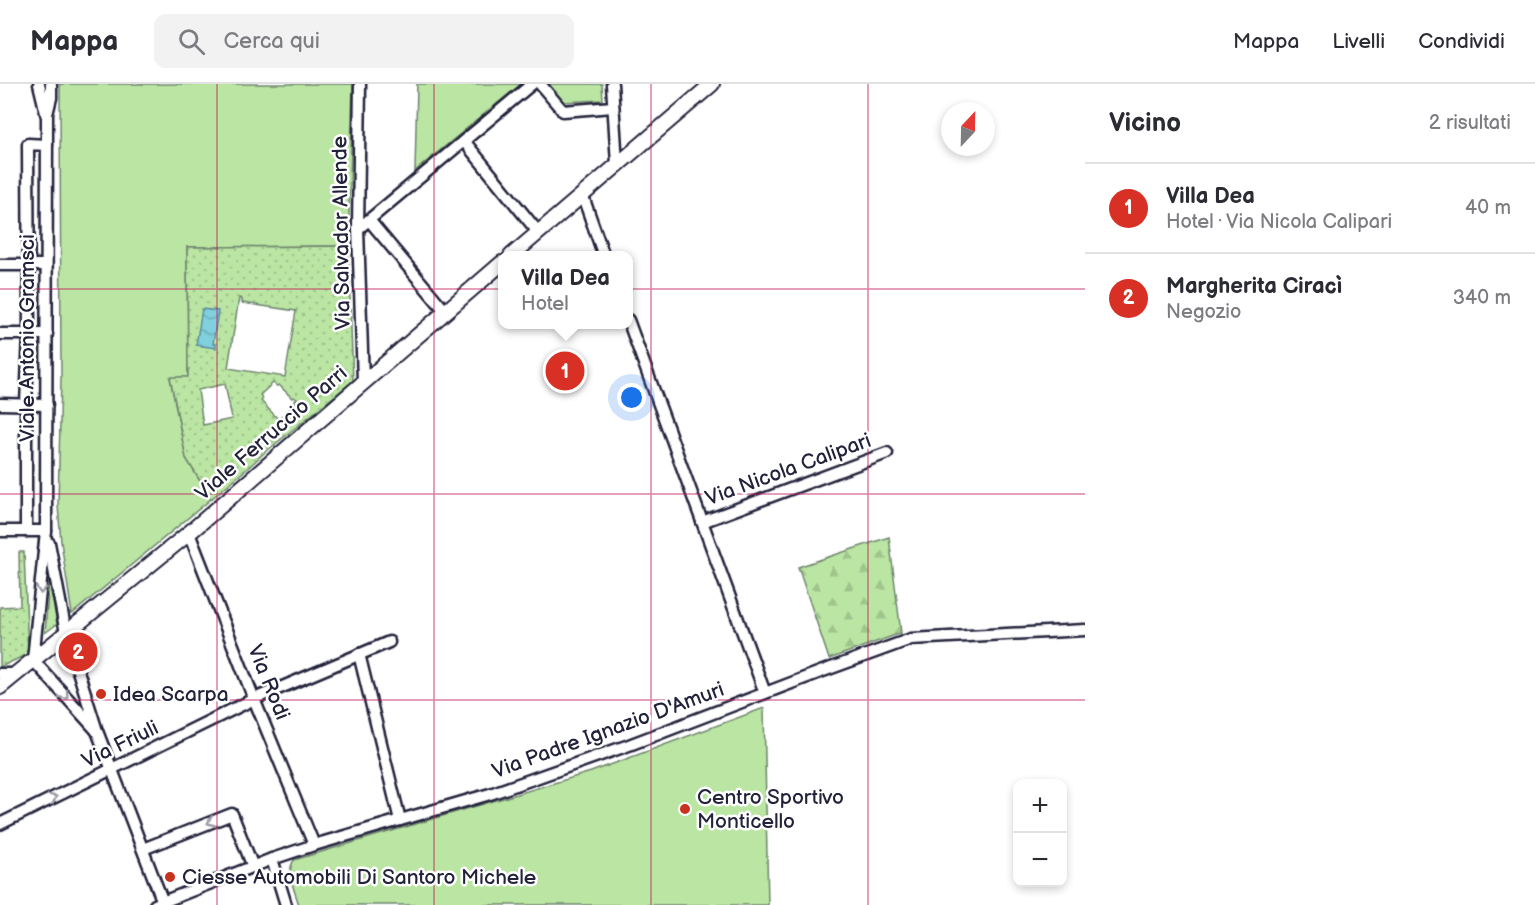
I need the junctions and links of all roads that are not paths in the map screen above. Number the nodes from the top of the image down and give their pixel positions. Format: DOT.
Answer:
graph roads {
  1 [pos="39,84"];
  2 [pos="51,84"];
  3 [pos="360,84"];
  4 [pos="532,84"];
  5 [pos="540,84"];
  6 [pos="612,84"];
  7 [pos="712,84"];
  8 [pos="613,107"];
  9 [pos="47,117"];
  10 [pos="464,141"];
  11 [pos="47,145"];
  12 [pos="617,164"];
  13 [pos="582,194"];
  14 [pos="369,220"];
  15 [pos="358,229"];
  16 [pos="538,232"];
  17 [pos="516,251"];
  18 [pos="603,251"];
  19 [pos="28,264"];
  20 [pos="0,265"];
  21 [pos="46,265"];
  22 [pos="498,266"];
  23 [pos="446,312"];
  24 [pos="631,329"];
  25 [pos="0,334"];
  26 [pos="29,334"];
  27 [pos="47,334"];
  28 [pos="363,381"];
  29 [pos="0,404"];
  30 [pos="26,404"];
  31 [pos="47,405"];
  32 [pos="887,453"];
  33 [pos="702,522"];
  34 [pos="0,531"];
  35 [pos="26,531"];
  36 [pos="46,531"];
  37 [pos="189,532"];
  38 [pos="1085,630"];
  39 [pos="66,633"];
  40 [pos="389,642"];
  41 [pos="359,654"];
  42 [pos="33,660"];
  43 [pos="0,674"];
  44 [pos="17,674"];
  45 [pos="0,687"];
  46 [pos="765,693"];
  47 [pos="254,699"];
  48 [pos="96,732"];
  49 [pos="112,769"];
  50 [pos="400,820"];
  51 [pos="0,824"];
  52 [pos="314,844"];
  53 [pos="143,849"];
  54 [pos="272,859"];
  55 [pos="253,867"];
  56 [pos="161,904"];
  57 [pos="286,905"];
  1 -- 9 [label="street, Viale Antonio Gramsci"];
  2 -- 9 [label="street, Viale Antonio Gramsci"];
  3 -- 15 [label="street, Via Salvador Allende"];
  4 -- 10 [label="street"];
  5 -- 8 [label="street"];
  6 -- 8 [label="street"];
  7 -- 12 [label="street"];
  8 -- 12 [label="street"];
  9 -- 11 [label="street, Viale Antonio Gramsci"];
  10 -- 14 [label="street"];
  10 -- 16 [label="street"];
  11 -- 19 [label="street, Viale Antonio Gramsci"];
  11 -- 21 [label="street, Viale Antonio Gramsci"];
  12 -- 13 [label="street"];
  13 -- 16 [label="street"];
  13 -- 18 [label="street"];
  14 -- 15 [label="street"];
  14 -- 23 [label="street"];
  15 -- 28 [label="street, Via Salvador Allende"];
  16 -- 17 [label="street"];
  19 -- 20 [label="street"];
  19 -- 21 [label="street"];
  19 -- 26 [label="street, Viale Antonio Gramsci"];
  21 -- 27 [label="street, Viale Antonio Gramsci"];
  22 -- 23 [label="street, Viale Ferruccio Parri"];
  23 -- 28 [label="street, Viale Ferruccio Parri"];
  24 -- 33 [label="street, Via Nicola Calipari"];
  25 -- 26 [label="street"];
  26 -- 27 [label="street"];
  26 -- 30 [label="street, Viale Antonio Gramsci"];
  27 -- 31 [label="street, Viale Antonio Gramsci"];
  28 -- 37 [label="street, Viale Ferruccio Parri"];
  29 -- 30 [label="street"];
  30 -- 31 [label="street"];
  30 -- 35 [label="street, Viale Antonio Gramsci"];
  31 -- 36 [label="street, Viale Antonio Gramsci"];
  32 -- 33 [label="street, Via Nicola Calipari"];
  33 -- 46 [label="street, Via Nicola Calipari"];
  34 -- 35 [label="street"];
  35 -- 36 [label="street"];
  36 -- 39 [label="street, Viale Antonio Gramsci"];
  36 -- 42 [label="street, Viale Antonio Gramsci, one-way"];
  37 -- 39 [label="street, Viale Ferruccio Parri"];
  37 -- 47 [label="street, Via Rodi"];
  38 -- 46 [label="street, Via Padre Ignazio D'Amuri"];
  39 -- 42 [label="street, Viale Ferruccio Parri"];
  39 -- 48 [label="street, Viale Antonio Gramsci"];
  40 -- 41 [label="street, Via Friuli"];
  41 -- 47 [label="street, Via Friuli"];
  41 -- 50 [label="street"];
  42 -- 44 [label="street, Viale Ferruccio Parri"];
  42 -- 48 [label="street, Viale Antonio Gramsci, one-way"];
  43 -- 44 [label="street"];
  44 -- 45 [label="street, Viale Ferruccio Parri"];
  46 -- 50 [label="street, Via Padre Ignazio D'Amuri"];
  47 -- 49 [label="street, Via Friuli"];
  47 -- 52 [label="street, Via Rodi"];
  48 -- 49 [label="street, Viale Antonio Gramsci"];
  51 -- 49 [label="street, Via Friuli, one-way"];
  49 -- 53 [label="street, Viale Antonio Gramsci"];
  50 -- 52 [label="street, Via Padre Ignazio D'Amuri"];
  52 -- 54 [label="street, Via Padre Ignazio D'Amuri"];
  55 -- 53 [label="street, one-way"];
  53 -- 56 [label="street, Viale Antonio Gramsci"];
  54 -- 55 [label="street, Via Padre Ignazio D'Amuri"];
  54 -- 57 [label="street"];
  55 -- 56 [label="street, Via Padre Ignazio D'Amuri"];
}
